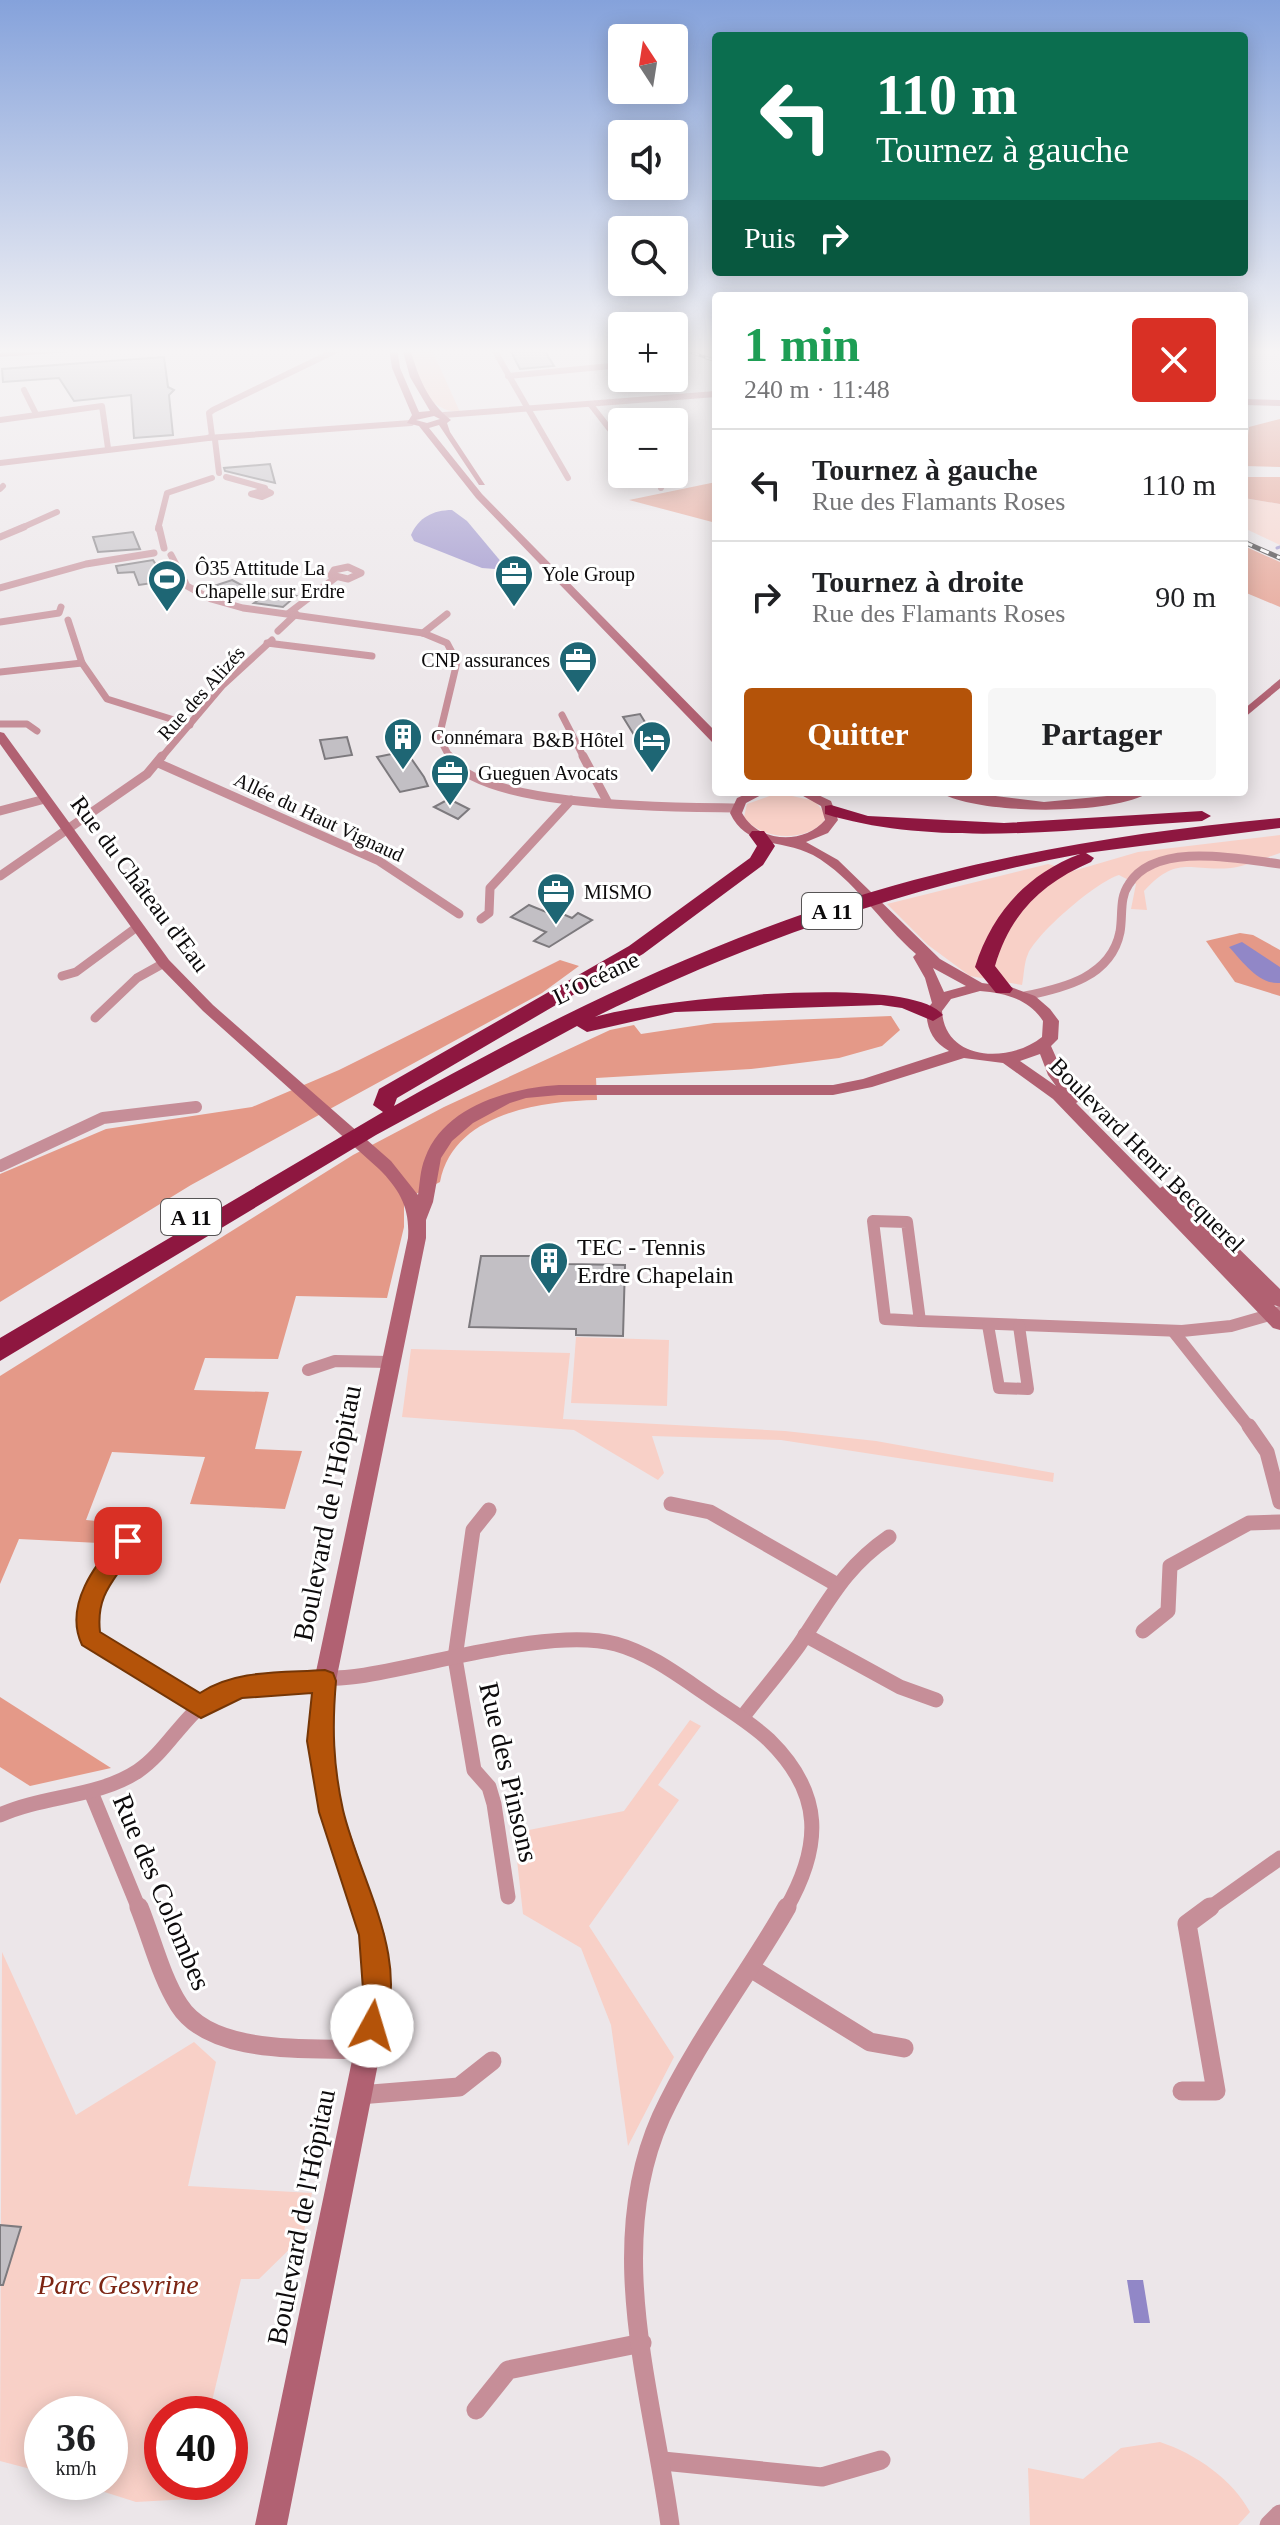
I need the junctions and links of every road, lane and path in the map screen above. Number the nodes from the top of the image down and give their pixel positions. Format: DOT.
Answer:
graph roads {
  1 [pos="221,466"];
  2 [pos="455,466"];
  3 [pos="470,466"];
  4 [pos="560,466"];
  5 [pos="223,475"];
  6 [pos="568,478"];
  7 [pos="256,488"];
  8 [pos="57,512"];
  9 [pos="0,525"];
  10 [pos="17,528"];
  11 [pos="0,537"];
  12 [pos="521,538"];
  13 [pos="164,548"];
  14 [pos="154,553"];
  15 [pos="171,555"];
  16 [pos="335,578"];
  17 [pos="0,588"];
  18 [pos="61,607"];
  19 [pos="292,614"];
  20 [pos="447,614"];
  21 [pos="68,620"];
  22 [pos="0,622"];
  23 [pos="278,631"];
  24 [pos="423,633"];
  25 [pos="372,656"];
  26 [pos="82,663"];
  27 [pos="0,672"];
  28 [pos="1280,682"];
  29 [pos="1248,711"];
  30 [pos="562,715"];
  31 [pos="0,724"];
  32 [pos="190,725"];
  33 [pos="705,729"];
  34 [pos="37,731"];
  35 [pos="712,735"];
  36 [pos="712,740"];
  37 [pos="2,741"];
  38 [pos="158,763"];
  39 [pos="814,796"];
  40 [pos="964,796"];
  41 [pos="1127,796"];
  42 [pos="45,799"];
  43 [pos="743,799"];
  44 [pos="571,800"];
  45 [pos="607,801"];
  46 [pos="831,810"];
  47 [pos="0,811"];
  48 [pos="1280,813"];
  49 [pos="1280,823"];
  50 [pos="1224,828"];
  51 [pos="67,830"];
  52 [pos="821,833"];
  53 [pos="758,835"];
  54 [pos="789,840"];
  55 [pos="833,862"];
  56 [pos="1280,864"];
  57 [pos="0,876"];
  58 [pos="459,914"];
  59 [pos="481,919"];
  60 [pos="137,927"];
  61 [pos="914,947"];
  62 [pos="164,963"];
  63 [pos="62,976"];
  64 [pos="980,987"];
  65 [pos="1003,989"];
  66 [pos="1025,996"];
  67 [pos="936,1017"];
  68 [pos="95,1018"];
  69 [pos="1044,1046"];
  70 [pos="964,1053"];
  71 [pos="1009,1060"];
  72 [pos="467,1075"];
  73 [pos="885,1079"];
  74 [pos="384,1105"];
  75 [pos="196,1107"];
  76 [pos="0,1166"];
  77 [pos="431,1168"];
  78 [pos="403,1182"];
  79 [pos="418,1218"];
  80 [pos="1278,1313"];
  81 [pos="920,1322"];
  82 [pos="988,1325"];
  83 [pos="1019,1326"];
  84 [pos="1173,1331"];
  85 [pos="0,1332"];
  86 [pos="0,1351"];
  87 [pos="389,1362"];
  88 [pos="308,1370"];
  89 [pos="1280,1502"];
  90 [pos="671,1504"];
  91 [pos="489,1510"];
  92 [pos="1280,1522"];
  93 [pos="889,1537"];
  94 [pos="128,1541"];
  95 [pos="834,1583"];
  96 [pos="1143,1631"];
  97 [pos="805,1635"];
  98 [pos="455,1658"];
  99 [pos="325,1681"];
  100 [pos="936,1700"];
  101 [pos="201,1707"];
  102 [pos="742,1718"];
  103 [pos="91,1792"];
  104 [pos="0,1815"];
  105 [pos="1280,1858"];
  106 [pos="508,1897"];
  107 [pos="752,1969"];
  108 [pos="904,2048"];
  109 [pos="366,2050"];
  110 [pos="492,2061"];
  111 [pos="1182,2091"];
  112 [pos="359,2095"];
  113 [pos="642,2343"];
  114 [pos="476,2410"];
  115 [pos="881,2460"];
  116 [pos="663,2461"];
  117 [pos="1280,2514"];
  118 [pos="271,2525"];
  119 [pos="670,2525"];
  120 [pos="1269,2525"];
  1 -- 5 [label="street"];
  2 -- 12 [label="main road"];
  3 -- 12 [label="main road"];
  4 -- 6 [label="street"];
  5 -- 7 [label="street"];
  5 -- 13 [label="street"];
  7 -- 7 [label="street"];
  8 -- 10 [label="street"];
  9 -- 10 [label="street"];
  10 -- 11 [label="street"];
  12 -- 33 [label="main road"];
  13 -- 14 [label="street"];
  13 -- 15 [label="street"];
  14 -- 15 [label="street"];
  14 -- 17 [label="street"];
  15 -- 19 [label="street"];
  16 -- 19 [label="street"];
  18 -- 22 [label="street"];
  19 -- 23 [label="street"];
  19 -- 24 [label="street"];
  20 -- 24 [label="street"];
  21 -- 26 [label="street"];
  24 -- 44 [label="street"];
  25 -- 32 [label="street, Rue des Alizés"];
  26 -- 27 [label="street"];
  26 -- 32 [label="street"];
  28 -- 29 [label="main road"];
  30 -- 45 [label="street"];
  31 -- 34 [label="street"];
  32 -- 38 [label="street, Rue des Alizés"];
  33 -- 35 [label="main road"];
  33 -- 36 [label="main road"];
  37 -- 42 [label="main road, Rue du Château d'Eau"];
  38 -- 51 [label="street, Rue des Alizés"];
  38 -- 58 [label="street, Allée du Haut Vignaud"];
  39 -- 46 [label="main road"];
  40 -- 41 [label="main road"];
  42 -- 47 [label="street"];
  42 -- 51 [label="main road, Rue du Château d'Eau"];
  43 -- 45 [label="street"];
  43 -- 53 [label="main road"];
  44 -- 45 [label="street"];
  44 -- 59 [label="street"];
  46 -- 48 [label="highway"];
  46 -- 52 [label="main road"];
  48 -- 74 [label="highway, L’Océane / A 11"];
  49 -- 50 [label="highway, L’Océane / A 11"];
  50 -- 65 [label="highway"];
  50 -- 72 [label="highway, L’Océane / A 11"];
  51 -- 57 [label="street, Rue des Alizés"];
  51 -- 60 [label="main road, Rue du Château d'Eau"];
  52 -- 54 [label="main road"];
  52 -- 55 [label="main road"];
  53 -- 54 [label="main road"];
  53 -- 74 [label="highway"];
  54 -- 55 [label="main road"];
  55 -- 61 [label="main road"];
  56 -- 66 [label="street"];
  60 -- 62 [label="main road, Rue du Château d'Eau"];
  60 -- 63 [label="street"];
  61 -- 64 [label="main road"];
  61 -- 67 [label="main road"];
  62 -- 68 [label="street"];
  62 -- 78 [label="main road, Rue du Château d'Eau"];
  64 -- 65 [label="main road"];
  64 -- 67 [label="main road"];
  65 -- 66 [label="main road"];
  66 -- 69 [label="main road"];
  67 -- 70 [label="main road"];
  67 -- 72 [label="highway"];
  67 -- 73 [label="main road, Boulevard de l'Hôpitau"];
  69 -- 71 [label="main road"];
  69 -- 80 [label="main road, Boulevard Henri Becquerel"];
  70 -- 71 [label="main road"];
  70 -- 73 [label="main road, Boulevard de l'Hôpitau"];
  71 -- 80 [label="main road, Boulevard Henri Becquerel"];
  72 -- 86 [label="highway, L’Océane / A 11"];
  73 -- 77 [label="main road, Boulevard de l'Hôpitau"];
  74 -- 85 [label="highway, L’Océane / A 11"];
  75 -- 76 [label="street"];
  77 -- 78 [label="main road"];
  77 -- 79 [label="main road, Boulevard de l'Hôpitau"];
  78 -- 79 [label="main road, Boulevard de l'Hôpitau"];
  79 -- 87 [label="main road, Boulevard de l'Hôpitau"];
  80 -- 84 [label="street"];
  81 -- 81 [label="street"];
  81 -- 82 [label="street"];
  82 -- 83 [label="street"];
  82 -- 83 [label="street"];
  83 -- 84 [label="street"];
  84 -- 89 [label="street"];
  87 -- 88 [label="street"];
  87 -- 99 [label="main road, Boulevard de l'Hôpitau"];
  90 -- 95 [label="street"];
  91 -- 98 [label="street, Rue des Pinsons"];
  92 -- 96 [label="street"];
  93 -- 95 [label="street"];
  94 -- 101 [label="street"];
  95 -- 97 [label="street"];
  97 -- 100 [label="street"];
  97 -- 102 [label="street"];
  98 -- 99 [label="street, Rue des Pinsons"];
  98 -- 102 [label="street, Rue des Pinsons"];
  98 -- 106 [label="street, Rue des Pinsons"];
  99 -- 101 [label="street, Rue des Pinsons"];
  99 -- 109 [label="main road, Boulevard de l'Hôpitau"];
  101 -- 103 [label="street"];
  102 -- 107 [label="street, Rue des Pinsons"];
  103 -- 104 [label="street"];
  103 -- 109 [label="street, Rue des Colombes"];
  105 -- 111 [label="street"];
  107 -- 108 [label="street"];
  107 -- 113 [label="street, Rue des Pinsons"];
  109 -- 112 [label="main road, Boulevard de l'Hôpitau"];
  110 -- 112 [label="street"];
  112 -- 118 [label="main road, Boulevard de l'Hôpitau"];
  113 -- 114 [label="street"];
  113 -- 116 [label="street, Rue des Pinsons"];
  115 -- 116 [label="street"];
  116 -- 119 [label="street, Rue des Pinsons"];
  117 -- 120 [label="street"];
}
